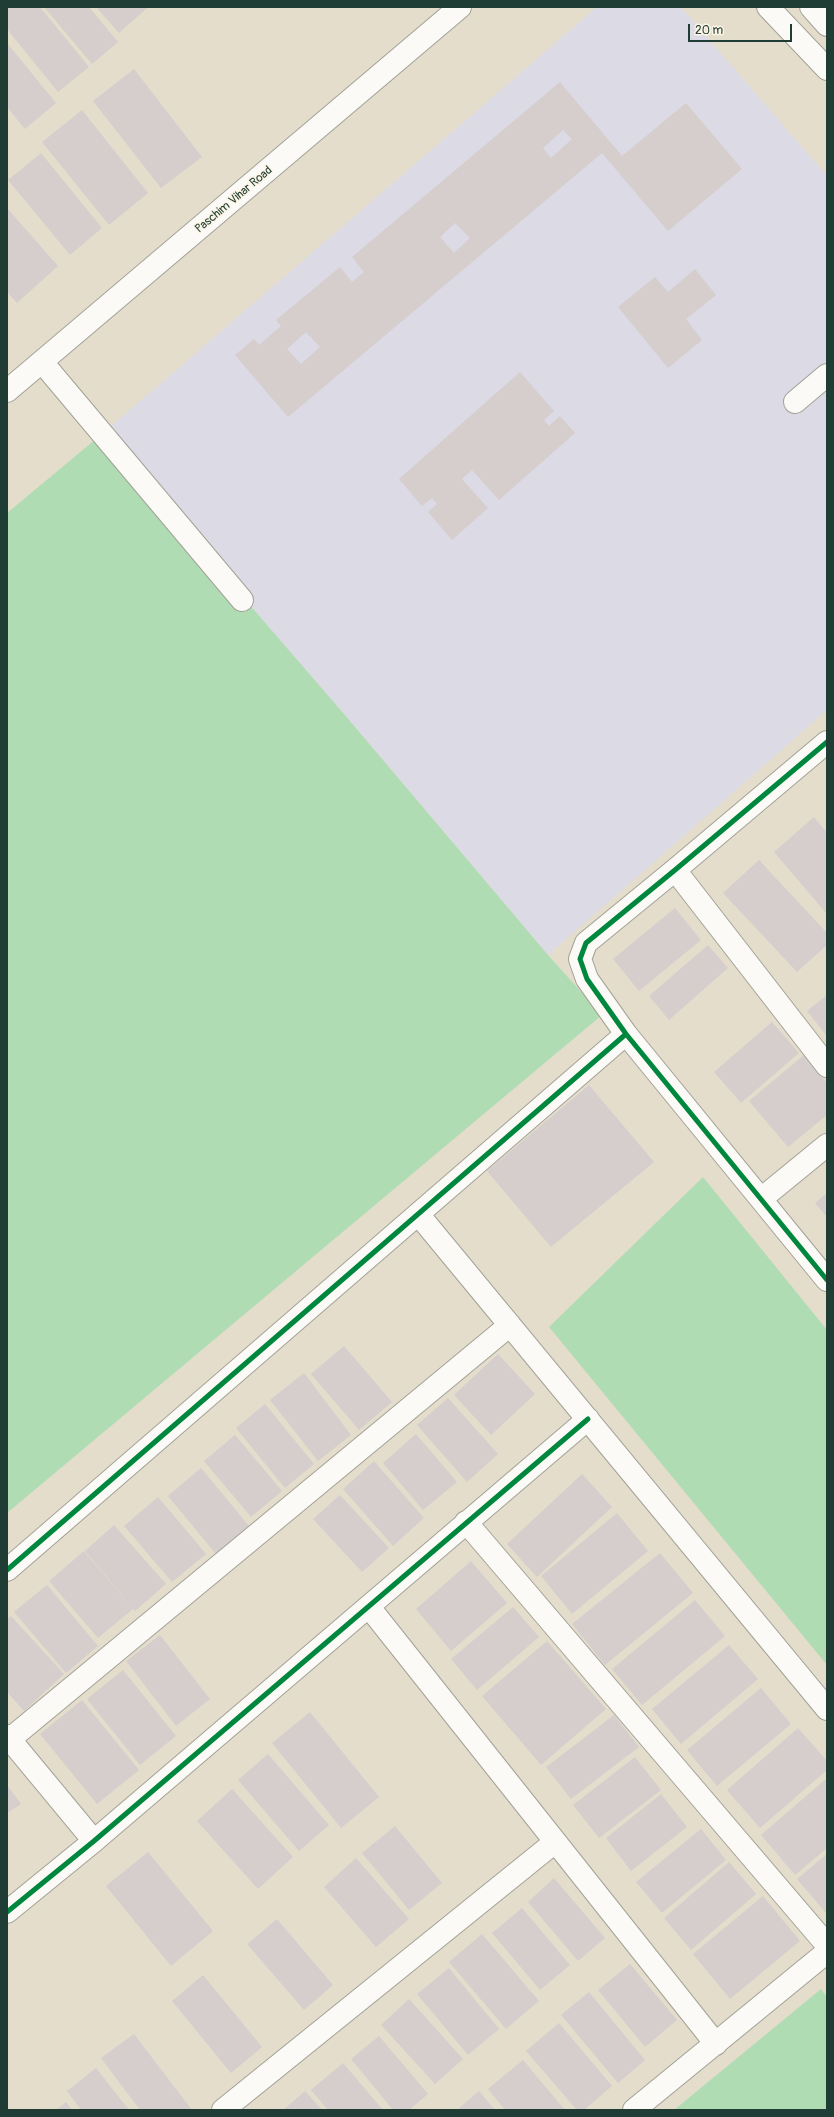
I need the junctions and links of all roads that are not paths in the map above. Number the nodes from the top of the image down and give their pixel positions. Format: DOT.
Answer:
graph roads {
  1 [pos="460,7"];
  2 [pos="768,7"];
  3 [pos="811,7"];
  4 [pos="827,25"];
  5 [pos="827,69"];
  6 [pos="42,362"];
  7 [pos="827,376"];
  8 [pos="7,391"];
  9 [pos="795,402"];
  10 [pos="242,600"];
  11 [pos="827,742"];
  12 [pos="675,870"];
  13 [pos="626,1034"];
  14 [pos="827,1066"];
  15 [pos="827,1145"];
  16 [pos="761,1199"];
  17 [pos="418,1214"];
  18 [pos="827,1280"];
  19 [pos="510,1325"];
  20 [pos="588,1419"];
  21 [pos="466,1522"];
  22 [pos="7,1570"];
  23 [pos="369,1607"];
  24 [pos="827,1709"];
  25 [pos="8,1738"];
  26 [pos="94,1841"];
  27 [pos="554,1842"];
  28 [pos="7,1912"];
  29 [pos="827,1945"];
  30 [pos="827,1952"];
  31 [pos="716,2044"];
  32 [pos="223,2110"];
  33 [pos="634,2110"];
  1 -- 6 [label="street, Paschim Vihar Road"];
  2 -- 5 [label="street"];
  3 -- 4 [label="street"];
  6 -- 8 [label="street, Paschim Vihar Road"];
  6 -- 10 [label="street"];
  7 -- 9 [label="street"];
  11 -- 12 [label="street"];
  12 -- 13 [label="street"];
  12 -- 14 [label="street"];
  13 -- 16 [label="street"];
  13 -- 17 [label="street"];
  15 -- 16 [label="street"];
  16 -- 18 [label="street"];
  17 -- 19 [label="street"];
  17 -- 22 [label="street"];
  19 -- 20 [label="street"];
  19 -- 25 [label="street"];
  20 -- 21 [label="street"];
  20 -- 24 [label="street"];
  21 -- 23 [label="street"];
  21 -- 29 [label="street"];
  23 -- 26 [label="street"];
  23 -- 27 [label="street"];
  25 -- 26 [label="street"];
  26 -- 28 [label="street"];
  27 -- 31 [label="street"];
  27 -- 32 [label="street"];
  30 -- 31 [label="street"];
  31 -- 33 [label="street"];
}
